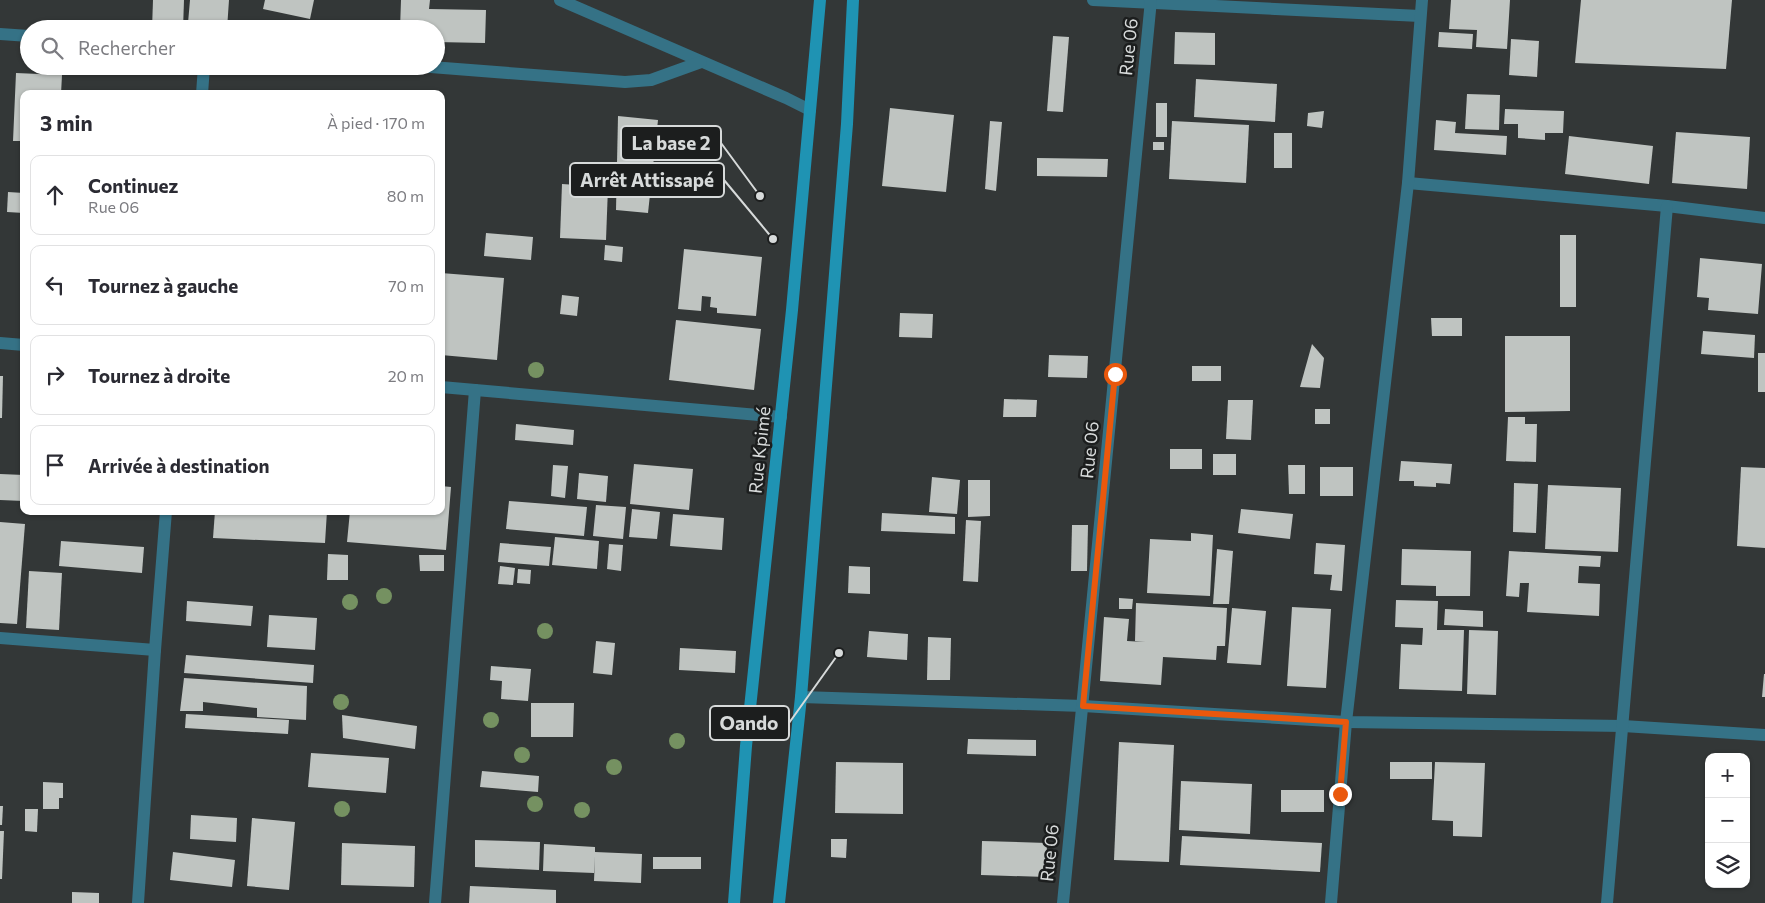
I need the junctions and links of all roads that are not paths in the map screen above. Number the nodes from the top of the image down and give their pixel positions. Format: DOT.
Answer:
graph roads {
  1 [pos="560,0"];
  2 [pos="820,0"];
  3 [pos="853,0"];
  4 [pos="1093,0"];
  5 [pos="1422,0"];
  6 [pos="1151,1"];
  7 [pos="1420,16"];
  8 [pos="0,34"];
  9 [pos="20,35"];
  10 [pos="701,62"];
  11 [pos="445,68"];
  12 [pos="203,75"];
  13 [pos="202,90"];
  14 [pos="810,110"];
  15 [pos="1408,183"];
  16 [pos="1667,206"];
  17 [pos="1765,218"];
  18 [pos="0,343"];
  19 [pos="20,345"];
  20 [pos="445,387"];
  21 [pos="475,390"];
  22 [pos="781,418"];
  23 [pos="166,515"];
  24 [pos="0,638"];
  25 [pos="155,650"];
  26 [pos="802,697"];
  27 [pos="1083,706"];
  28 [pos="1346,722"];
  29 [pos="1623,726"];
  30 [pos="1765,735"];
  31 [pos="138,903"];
  32 [pos="435,903"];
  33 [pos="734,903"];
  34 [pos="779,903"];
  35 [pos="1063,903"];
  36 [pos="1332,903"];
  37 [pos="1607,903"];
  1 -- 10 [label="street"];
  2 -- 14 [label="main road, Rue Kpimé"];
  3 -- 26 [label="main road"];
  4 -- 6 [label="street"];
  5 -- 7 [label="street"];
  6 -- 7 [label="street"];
  6 -- 27 [label="street, Rue 06"];
  7 -- 15 [label="street"];
  8 -- 9 [label="street"];
  10 -- 11 [label="street"];
  10 -- 14 [label="street"];
  12 -- 13 [label="street"];
  14 -- 22 [label="main road, Rue Kpimé"];
  15 -- 16 [label="street"];
  15 -- 28 [label="street"];
  16 -- 17 [label="street"];
  16 -- 29 [label="street"];
  18 -- 19 [label="street"];
  20 -- 21 [label="street"];
  21 -- 22 [label="street"];
  21 -- 32 [label="street"];
  22 -- 33 [label="main road, Rue Kpimé"];
  23 -- 25 [label="street"];
  24 -- 25 [label="street"];
  25 -- 31 [label="street"];
  26 -- 27 [label="street"];
  26 -- 34 [label="main road"];
  27 -- 28 [label="street"];
  27 -- 35 [label="street, Rue 06"];
  28 -- 29 [label="street"];
  28 -- 36 [label="street"];
  29 -- 30 [label="street"];
  29 -- 37 [label="street"];
}
